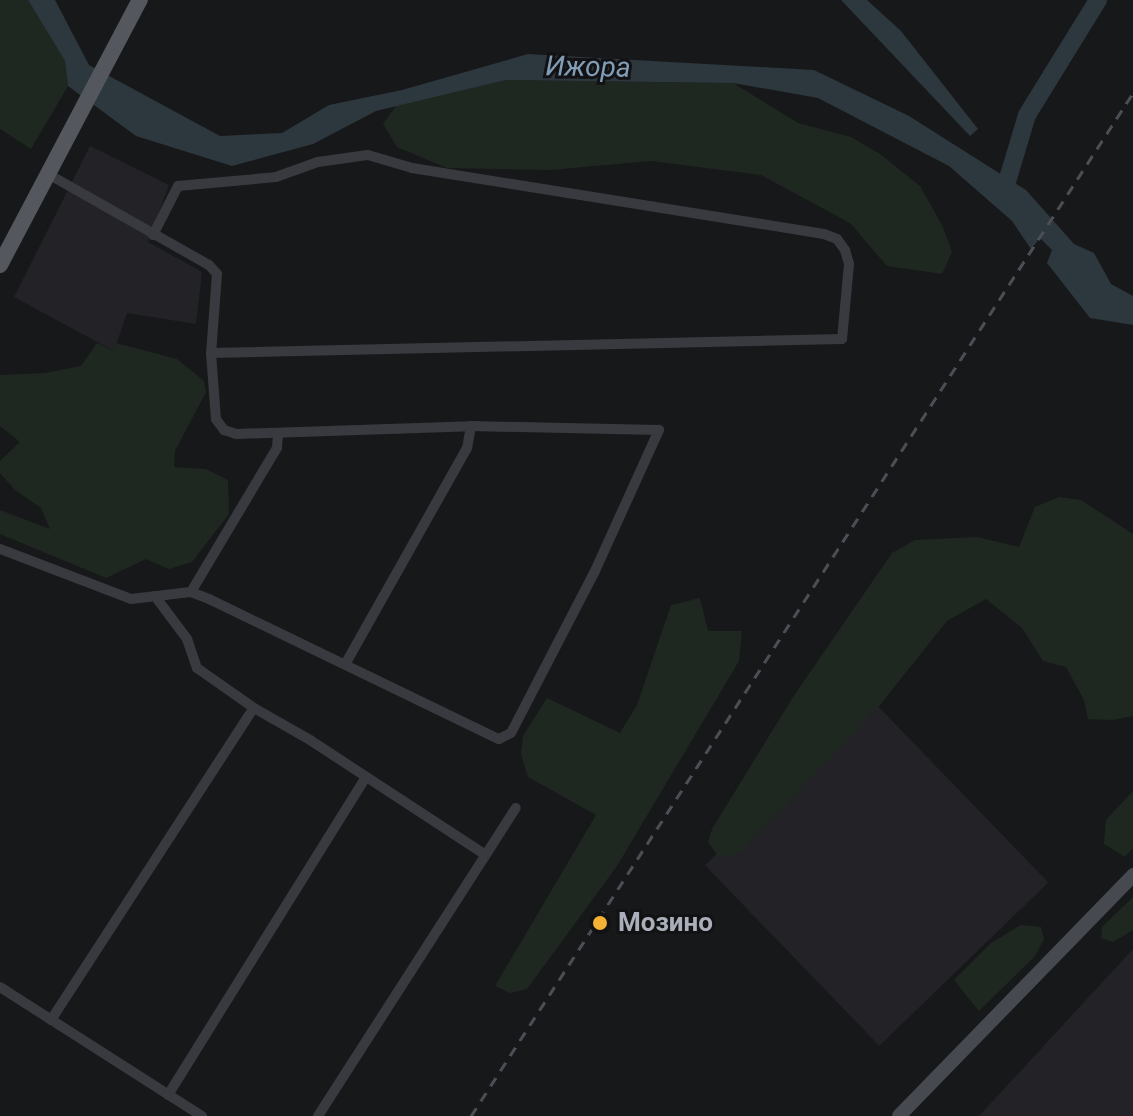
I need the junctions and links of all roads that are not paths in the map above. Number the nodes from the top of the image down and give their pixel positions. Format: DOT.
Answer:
graph roads {
  1 [pos="140,0"];
  2 [pos="48,174"];
  3 [pos="153,235"];
  4 [pos="0,265"];
  5 [pos="211,353"];
  6 [pos="471,426"];
  7 [pos="278,433"];
  8 [pos="0,549"];
  9 [pos="191,592"];
  10 [pos="155,596"];
  11 [pos="346,663"];
  12 [pos="254,708"];
  13 [pos="365,778"];
  14 [pos="516,808"];
  15 [pos="486,855"];
  16 [pos="1133,875"];
  17 [pos="0,987"];
  18 [pos="51,1020"];
  19 [pos="168,1095"];
  20 [pos="202,1116"];
  21 [pos="318,1116"];
  22 [pos="899,1116"];
  1 -- 2 [label="main road"];
  2 -- 3 [label="street"];
  2 -- 4 [label="main road"];
  3 -- 5 [label="street"];
  3 -- 5 [label="street"];
  5 -- 7 [label="street"];
  6 -- 7 [label="street"];
  6 -- 11 [label="street"];
  6 -- 11 [label="street"];
  7 -- 9 [label="street"];
  8 -- 10 [label="street"];
  9 -- 10 [label="street"];
  9 -- 11 [label="street"];
  10 -- 12 [label="street"];
  12 -- 13 [label="street"];
  12 -- 18 [label="street"];
  13 -- 15 [label="street"];
  13 -- 19 [label="street"];
  14 -- 15 [label="street"];
  15 -- 21 [label="street"];
  16 -- 22 [label="street"];
  17 -- 18 [label="street"];
  18 -- 19 [label="street"];
  19 -- 20 [label="street"];
}
